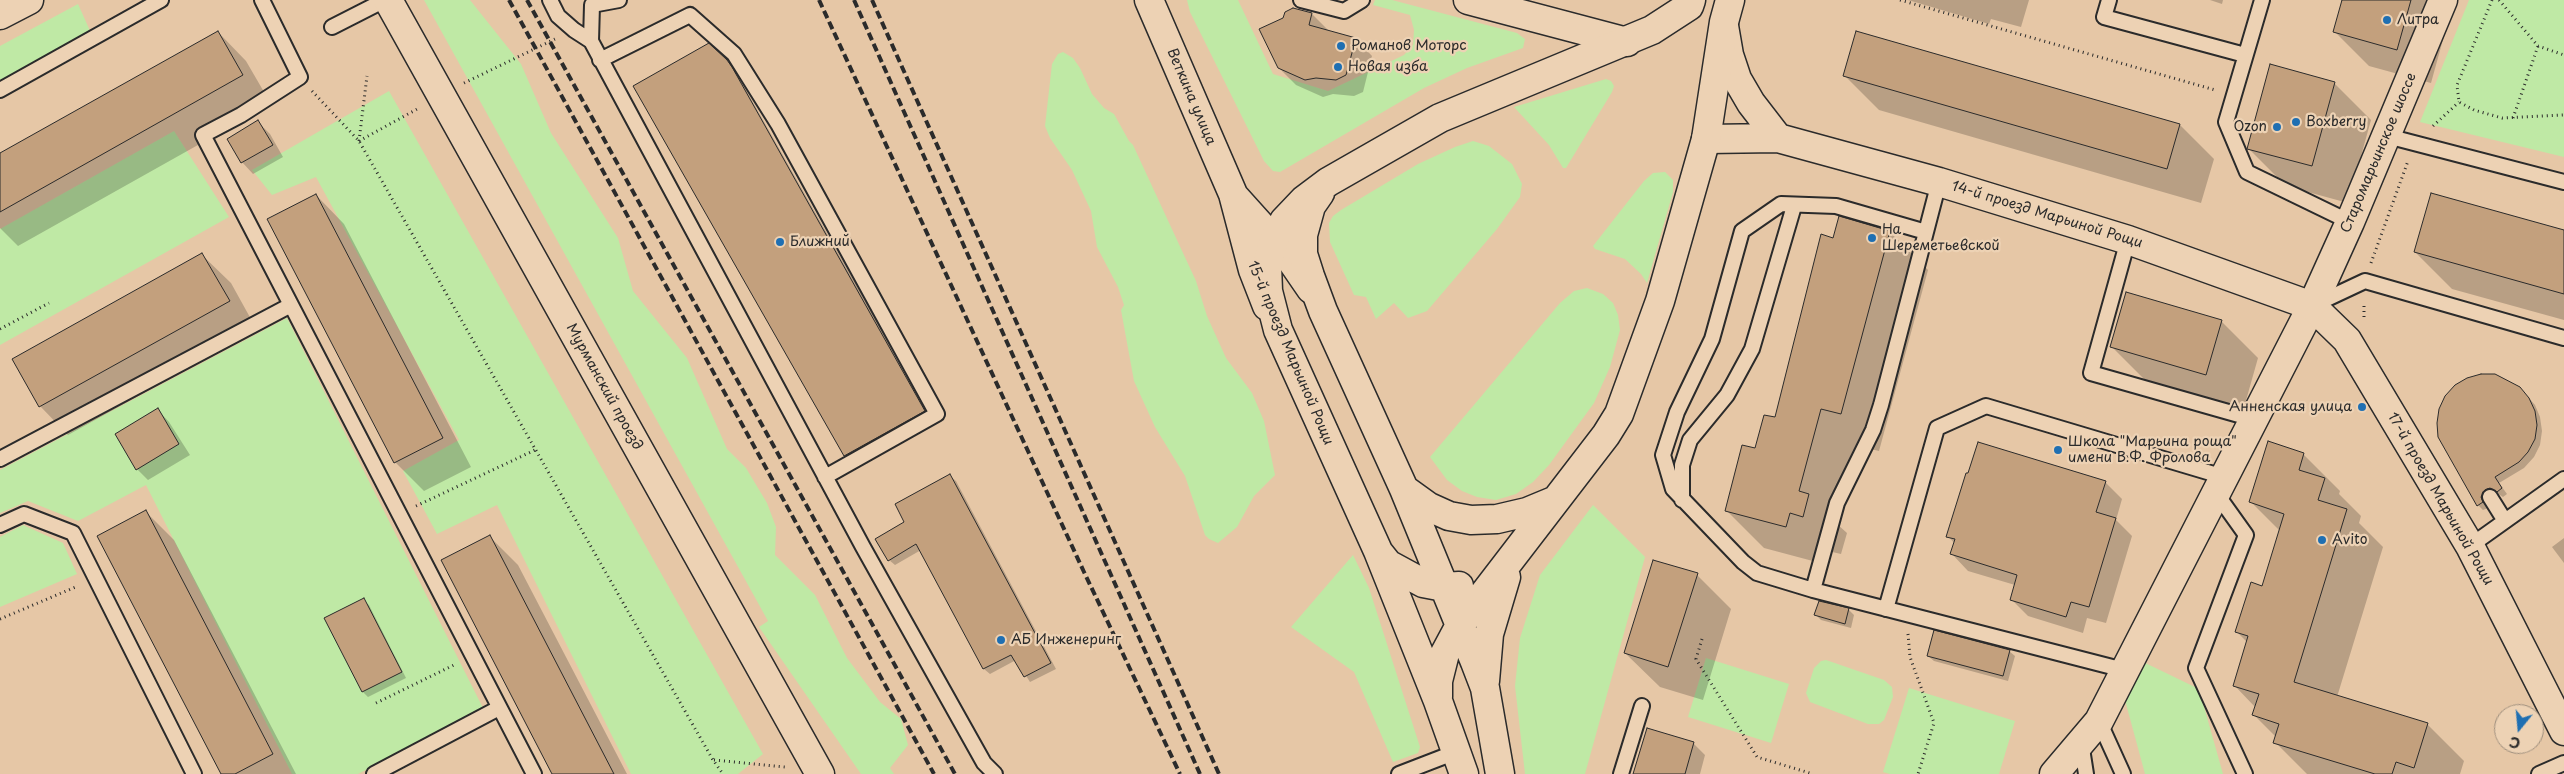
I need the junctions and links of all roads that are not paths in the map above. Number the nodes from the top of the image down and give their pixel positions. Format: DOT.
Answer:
graph roads {
  1 [pos="29,0"];
  2 [pos="161,0"];
  3 [pos="262,0"];
  4 [pos="387,0"];
  5 [pos="550,0"];
  6 [pos="619,0"];
  7 [pos="1148,0"];
  8 [pos="1301,0"];
  9 [pos="1362,0"];
  10 [pos="2109,0"];
  11 [pos="2262,0"];
  12 [pos="2443,0"];
  13 [pos="1480,1"];
  14 [pos="592,3"];
  15 [pos="1690,3"];
  16 [pos="1727,11"];
  17 [pos="0,15"];
  18 [pos="332,27"];
  19 [pos="591,41"];
  20 [pos="1627,42"];
  21 [pos="2246,55"];
  22 [pos="600,60"];
  23 [pos="0,90"];
  24 [pos="2387,136"];
  25 [pos="1778,138"];
  26 [pos="1706,139"];
  27 [pos="1328,182"];
  28 [pos="1939,182"];
  29 [pos="2564,182"];
  30 [pos="1233,194"];
  31 [pos="1794,206"];
  32 [pos="2350,222"];
  33 [pos="1926,232"];
  34 [pos="1274,240"];
  35 [pos="2128,240"];
  36 [pos="291,305"];
  37 [pos="2312,306"];
  38 [pos="1323,311"];
  39 [pos="1278,330"];
  40 [pos="2564,338"];
  41 [pos="2253,419"];
  42 [pos="0,459"];
  43 [pos="825,477"];
  44 [pos="2564,479"];
  45 [pos="2220,485"];
  46 [pos="1404,489"];
  47 [pos="2490,497"];
  48 [pos="1556,500"];
  49 [pos="1682,500"];
  50 [pos="2505,521"];
  51 [pos="0,525"];
  52 [pos="2470,546"];
  53 [pos="1378,551"];
  54 [pos="1513,559"];
  55 [pos="1444,587"];
  56 [pos="1813,590"];
  57 [pos="1886,609"];
  58 [pos="1460,625"];
  59 [pos="2124,670"];
  60 [pos="1485,688"];
  61 [pos="1438,701"];
  62 [pos="1642,706"];
  63 [pos="499,708"];
  64 [pos="2099,721"];
  65 [pos="2564,731"];
  66 [pos="2081,742"];
  67 [pos="1460,763"];
  68 [pos="2564,764"];
  69 [pos="818,772"];
  70 [pos="194,774"];
  71 [pos="374,774"];
  72 [pos="534,774"];
  73 [pos="995,774"];
  74 [pos="1399,774"];
  75 [pos="1500,774"];
  76 [pos="1621,774"];
  77 [pos="2054,774"];
  78 [pos="2086,774"];
  79 [pos="2124,774"];
  80 [pos="2245,774"];
  81 [pos="2539,774"];
  1 -- 17 [label="street"];
  2 -- 23 [label="lane"];
  3 -- 36 [label="lane"];
  4 -- 18 [label="lane"];
  4 -- 69 [label="street, Мурманский проезд"];
  5 -- 19 [label="lane"];
  6 -- 14 [label="lane"];
  7 -- 30 [label="street, Веткина улица"];
  8 -- 9 [label="lane"];
  10 -- 21 [label="lane"];
  11 -- 21 [label="lane"];
  12 -- 24 [label="street, Старомарьинское шоссе"];
  13 -- 20 [label="street"];
  14 -- 19 [label="lane"];
  15 -- 20 [label="street"];
  16 -- 25 [label="street"];
  16 -- 26 [label="street"];
  19 -- 22 [label="lane"];
  20 -- 27 [label="street"];
  21 -- 32 [label="lane"];
  22 -- 43 [label="lane"];
  22 -- 43 [label="lane"];
  24 -- 29 [label="lane"];
  24 -- 32 [label="street, Старомарьинское шоссе"];
  25 -- 26 [label="street, 14-й проезд Марьиной Рощи"];
  25 -- 28 [label="street, 14-й проезд Марьиной Рощи"];
  26 -- 48 [label="street"];
  27 -- 34 [label="street"];
  27 -- 38 [label="street"];
  28 -- 33 [label="lane"];
  28 -- 35 [label="street, 14-й проезд Марьиной Рощи"];
  30 -- 34 [label="street"];
  30 -- 39 [label="street, 15-й проезд Марьиной Рощи"];
  31 -- 33 [label="lane"];
  31 -- 49 [label="lane"];
  31 -- 49 [label="lane"];
  32 -- 37 [label="street, Старомарьинское шоссе"];
  33 -- 56 [label="lane"];
  34 -- 38 [label="street"];
  34 -- 39 [label="street"];
  35 -- 37 [label="street, 14-й проезд Марьиной Рощи"];
  35 -- 41 [label="lane"];
  36 -- 42 [label="lane"];
  36 -- 63 [label="lane"];
  37 -- 40 [label="lane"];
  37 -- 41 [label="street, Старомарьинское шоссе"];
  37 -- 52 [label="street, 17-й проезд Марьиной Рощи"];
  38 -- 46 [label="street"];
  39 -- 53 [label="street, 15-й проезд Марьиной Рощи"];
  41 -- 45 [label="street, Старомарьинское шоссе"];
  43 -- 73 [label="lane"];
  44 -- 50 [label="lane"];
  45 -- 57 [label="lane"];
  45 -- 59 [label="street, Старомарьинское шоссе"];
  45 -- 80 [label="lane"];
  46 -- 48 [label="street"];
  46 -- 55 [label="street"];
  47 -- 50 [label="lane"];
  48 -- 54 [label="street"];
  49 -- 56 [label="lane"];
  50 -- 52 [label="lane"];
  51 -- 70 [label="lane"];
  52 -- 65 [label="street, 17-й проезд Марьиной Рощи"];
  53 -- 55 [label="street"];
  53 -- 61 [label="street, 15-й проезд Марьиной Рощи"];
  54 -- 55 [label="street"];
  54 -- 58 [label="street"];
  54 -- 60 [label="street"];
  55 -- 58 [label="street"];
  56 -- 57 [label="lane"];
  57 -- 59 [label="lane"];
  58 -- 60 [label="street"];
  58 -- 61 [label="street"];
  59 -- 64 [label="street, Старомарьинское шоссе"];
  60 -- 75 [label="street"];
  61 -- 67 [label="street, 15-й проезд Марьиной Рощи"];
  62 -- 76 [label="lane"];
  63 -- 71 [label="lane"];
  63 -- 72 [label="lane"];
  64 -- 66 [label="street, Старомарьинское шоссе"];
  64 -- 79 [label="lane"];
  66 -- 77 [label="street, Старомарьинское шоссе"];
  66 -- 78 [label="lane"];
  67 -- 74 [label="lane"];
  68 -- 81 [label="lane"];
}
